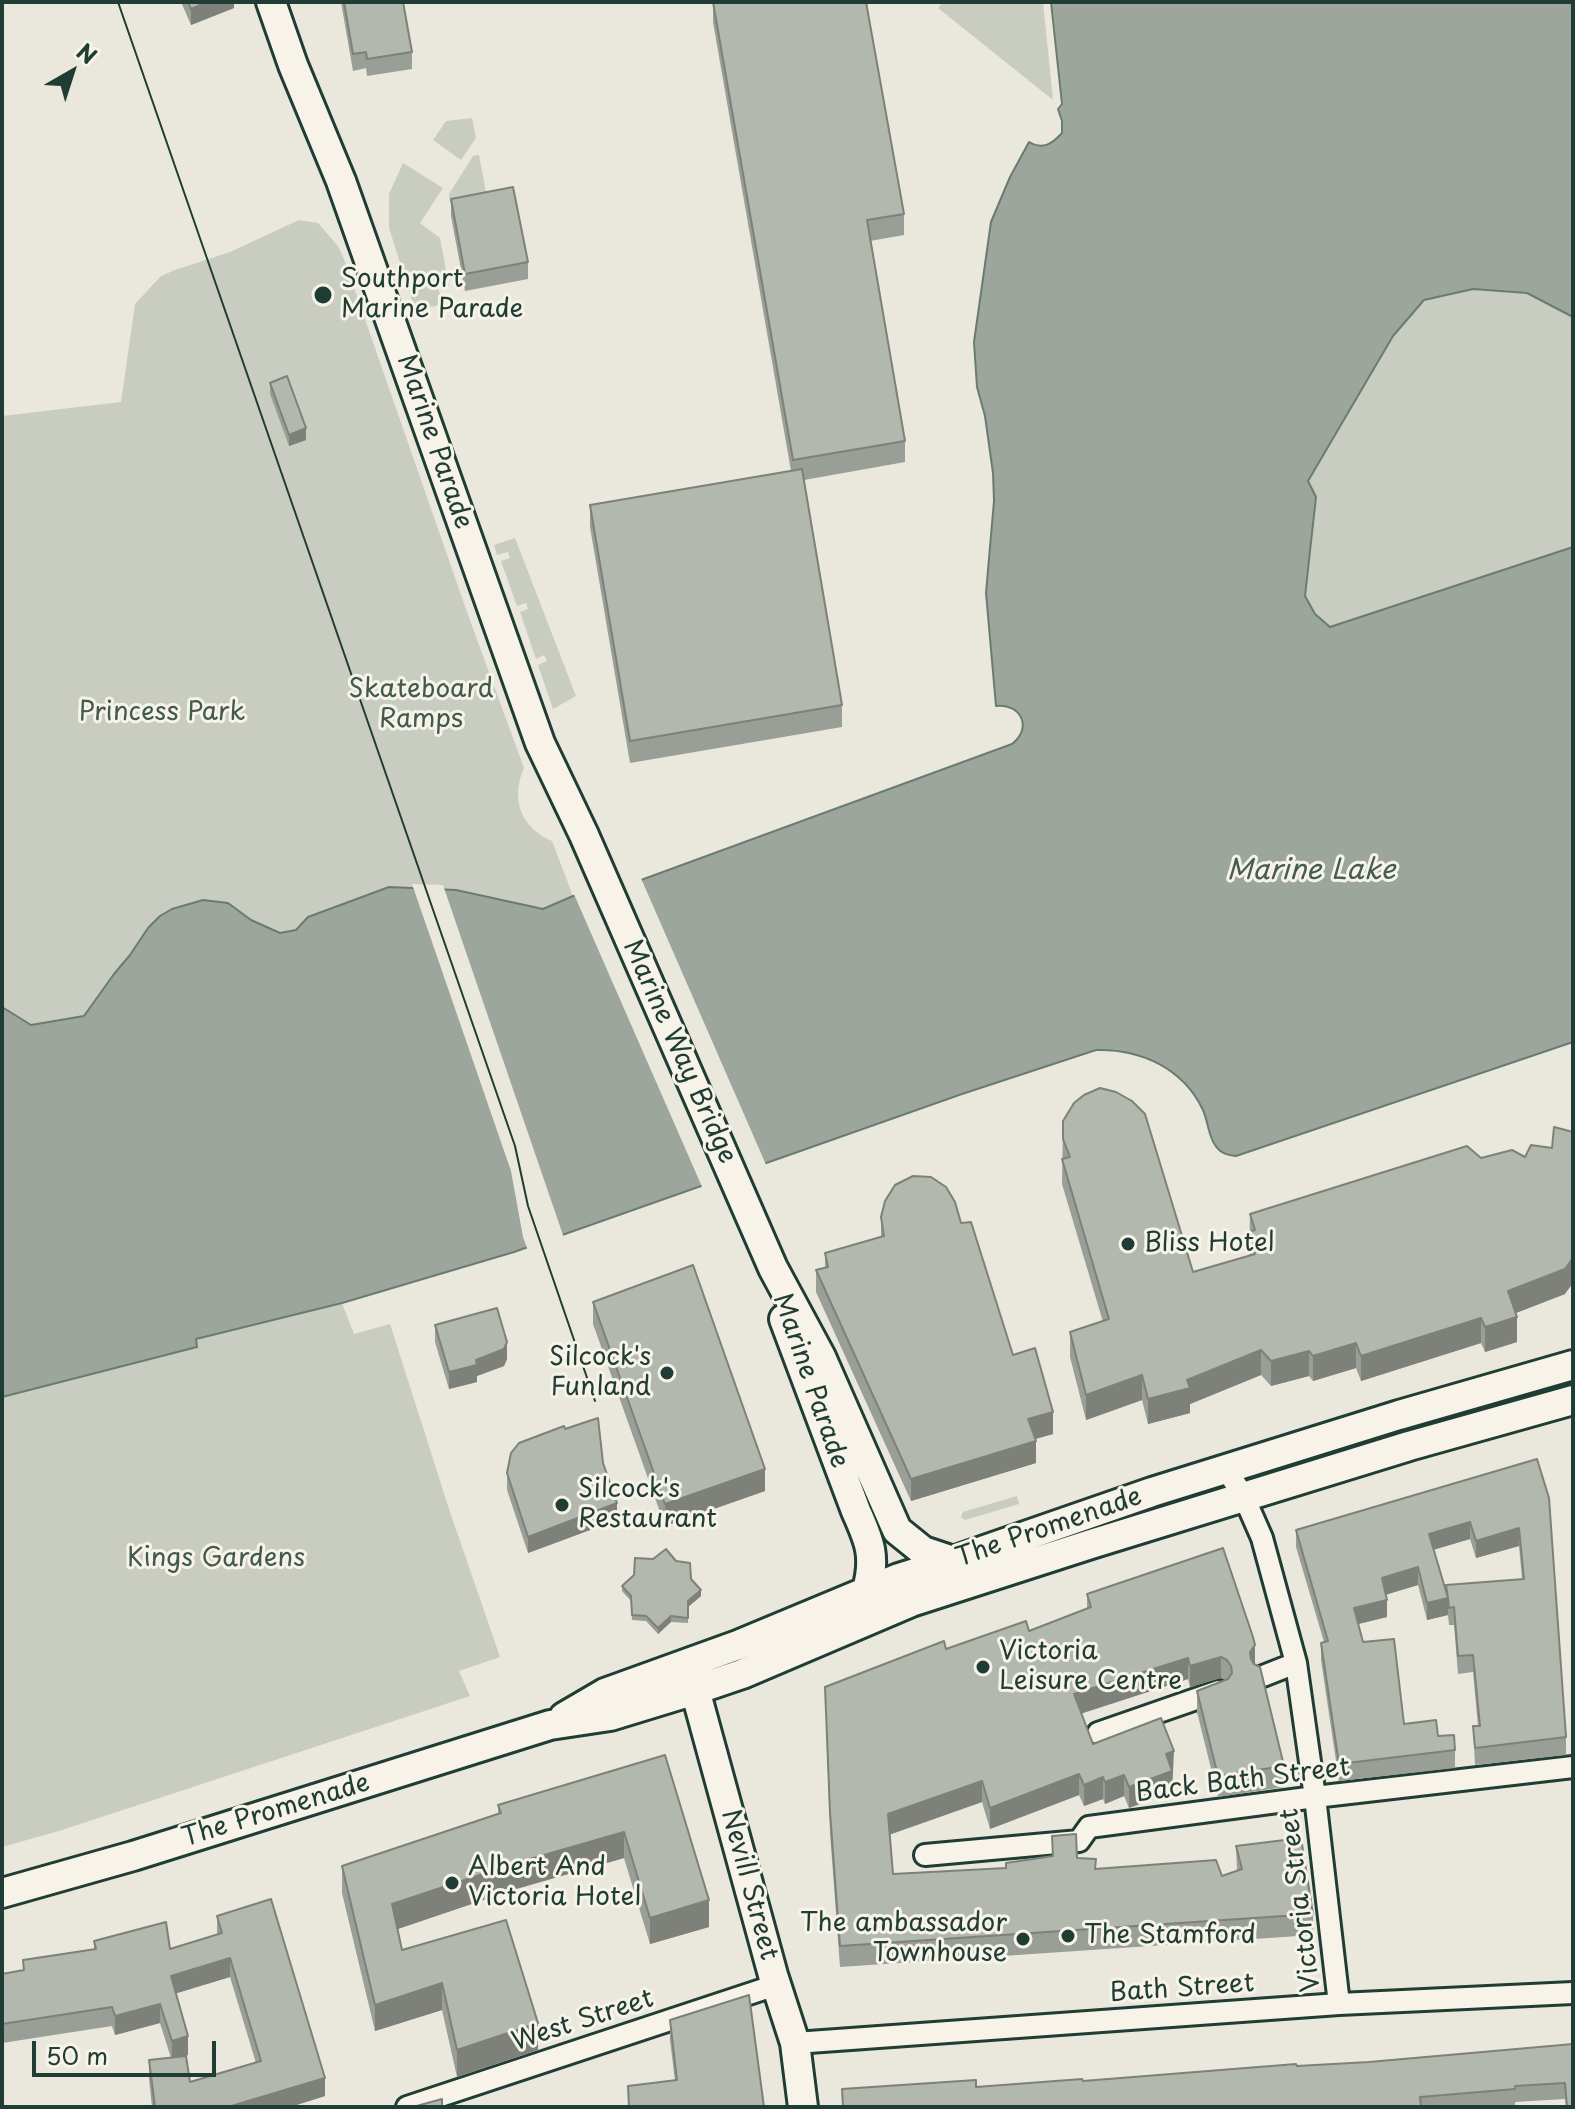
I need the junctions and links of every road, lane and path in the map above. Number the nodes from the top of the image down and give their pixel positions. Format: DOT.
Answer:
graph roads {
  1 [pos="271,2"];
  2 [pos="584,835"];
  3 [pos="773,1268"];
  4 [pos="821,1357"];
  5 [pos="1568,1366"];
  6 [pos="1573,1401"];
  7 [pos="1399,1415"];
  8 [pos="1409,1446"];
  9 [pos="1226,1469"];
  10 [pos="1244,1497"];
  11 [pos="953,1561"];
  12 [pos="891,1596"];
  13 [pos="1296,1663"];
  14 [pos="1263,1676"];
  15 [pos="691,1677"];
  16 [pos="1219,1691"];
  17 [pos="1098,1733"];
  18 [pos="1573,1767"];
  19 [pos="1315,1797"];
  20 [pos="925,1855"];
  21 [pos="2,1893"];
  22 [pos="776,1985"];
  23 [pos="1573,1993"];
  24 [pos="1339,2004"];
  25 [pos="795,2043"];
  26 [pos="407,2107"];
  27 [pos="803,2107"];
  1 -- 2 [label="street, Marine Parade"];
  2 -- 3 [label="street, Marine Way Bridge"];
  3 -- 4 [label="street, Marine Parade"];
  3 -- 12 [label="street, Marine Parade"];
  4 -- 11 [label="street, Marine Parade"];
  4 -- 12 [label="street, Marine Parade"];
  5 -- 6 [label="street, The Promenade"];
  5 -- 7 [label="street, The Promenade"];
  6 -- 8 [label="street, The Promenade"];
  7 -- 8 [label="street"];
  7 -- 9 [label="street, The Promenade"];
  8 -- 10 [label="street, The Promenade"];
  9 -- 10 [label="street, Victoria Street"];
  9 -- 11 [label="street, The Promenade"];
  10 -- 12 [label="street, The Promenade"];
  10 -- 13 [label="street, Victoria Street"];
  11 -- 12 [label="street, The Promenade"];
  12 -- 15 [label="street, The Promenade"];
  13 -- 14 [label="street"];
  13 -- 19 [label="street, Victoria Street"];
  15 -- 21 [label="street, The Promenade"];
  15 -- 22 [label="street, Nevill Street"];
  16 -- 17 [label="street"];
  18 -- 19 [label="street, Back Bath Street"];
  19 -- 20 [label="street, Back Bath Street"];
  19 -- 24 [label="street, Victoria Street"];
  22 -- 25 [label="street, Nevill Street"];
  22 -- 26 [label="street, West Street"];
  23 -- 24 [label="street, Bath Street"];
  24 -- 25 [label="street, Bath Street"];
  25 -- 27 [label="street, Nevill Street"];
}
